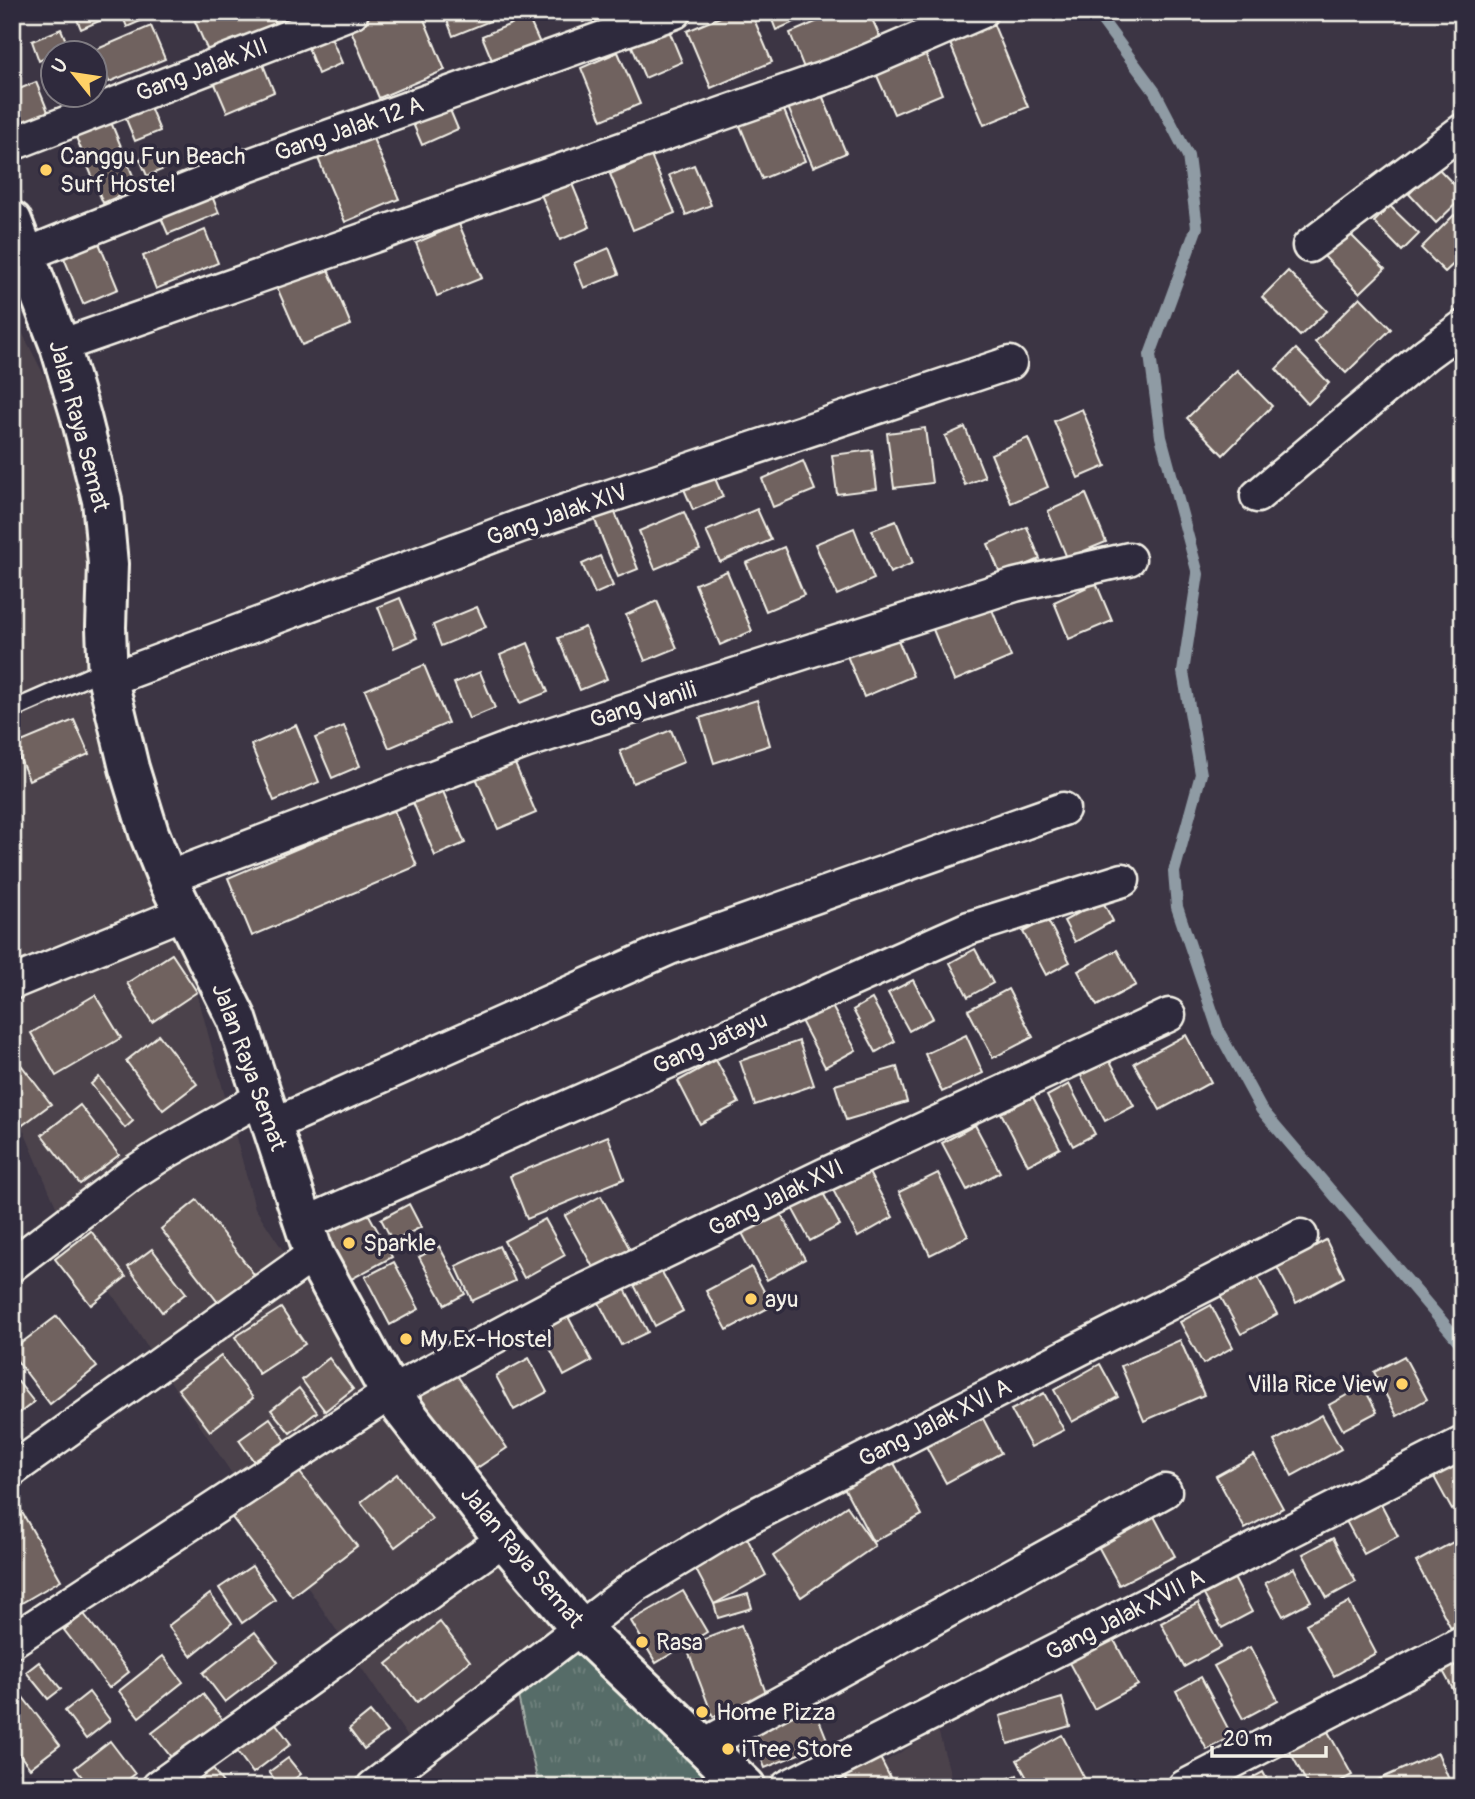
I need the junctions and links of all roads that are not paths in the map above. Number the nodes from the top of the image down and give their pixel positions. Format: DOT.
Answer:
graph roads {
  1 [pos="352,12"];
  2 [pos="675,12"];
  3 [pos="981,12"];
  4 [pos="1463,130"];
  5 [pos="12,144"];
  6 [pos="19,238"];
  7 [pos="1309,246"];
  8 [pos="1463,327"];
  9 [pos="60,346"];
  10 [pos="1010,363"];
  11 [pos="1257,496"];
  12 [pos="1129,559"];
  13 [pos="108,674"];
  14 [pos="12,710"];
  15 [pos="1063,809"];
  16 [pos="167,878"];
  17 [pos="1124,880"];
  18 [pos="183,914"];
  19 [pos="12,983"];
  20 [pos="1169,1015"];
  21 [pos="268,1111"];
  22 [pos="1301,1236"];
  23 [pos="309,1239"];
  24 [pos="12,1265"];
  25 [pos="390,1393"];
  26 [pos="1463,1443"];
  27 [pos="12,1470"];
  28 [pos="1165,1490"];
  29 [pos="504,1539"];
  30 [pos="579,1627"];
  31 [pos="12,1641"];
  32 [pos="1463,1642"];
  33 [pos="702,1746"];
  34 [pos="158,1787"];
  35 [pos="373,1787"];
  36 [pos="746,1787"];
  37 [pos="787,1787"];
  38 [pos="1184,1787"];
  1 -- 5 [label="street, Gang Jalak XII"];
  2 -- 6 [label="street, Gang Jalak 12 A"];
  3 -- 9 [label="street"];
  4 -- 7 [label="street"];
  6 -- 9 [label="street, Jalan Raya Semat"];
  8 -- 11 [label="street"];
  9 -- 13 [label="street, Jalan Raya Semat"];
  10 -- 13 [label="street, Gang Jalak XIV"];
  12 -- 16 [label="street, Gang Vanili"];
  13 -- 14 [label="lane"];
  13 -- 16 [label="street, Jalan Raya Semat"];
  15 -- 21 [label="street"];
  16 -- 18 [label="street, Jalan Raya Semat"];
  17 -- 23 [label="street, Gang Jatayu"];
  18 -- 19 [label="street"];
  18 -- 21 [label="street, Jalan Raya Semat"];
  20 -- 25 [label="street, Gang Jalak XVI"];
  21 -- 23 [label="street, Jalan Raya Semat"];
  21 -- 24 [label="street"];
  22 -- 30 [label="street, Gang Jalak XVI A"];
  23 -- 25 [label="street, Jalan Raya Semat"];
  23 -- 27 [label="street, Gang Jatayu"];
  25 -- 29 [label="street, Jalan Raya Semat"];
  25 -- 31 [label="street, Gang Jalak XVI"];
  26 -- 37 [label="street, Gang Jalak XVII A"];
  28 -- 33 [label="street"];
  29 -- 30 [label="street, Jalan Raya Semat"];
  29 -- 34 [label="street"];
  30 -- 33 [label="street, Jalan Raya Semat"];
  30 -- 35 [label="street, Gang Jalak XVI A"];
  32 -- 38 [label="street"];
  33 -- 36 [label="street, Jalan Raya Semat"];
}
